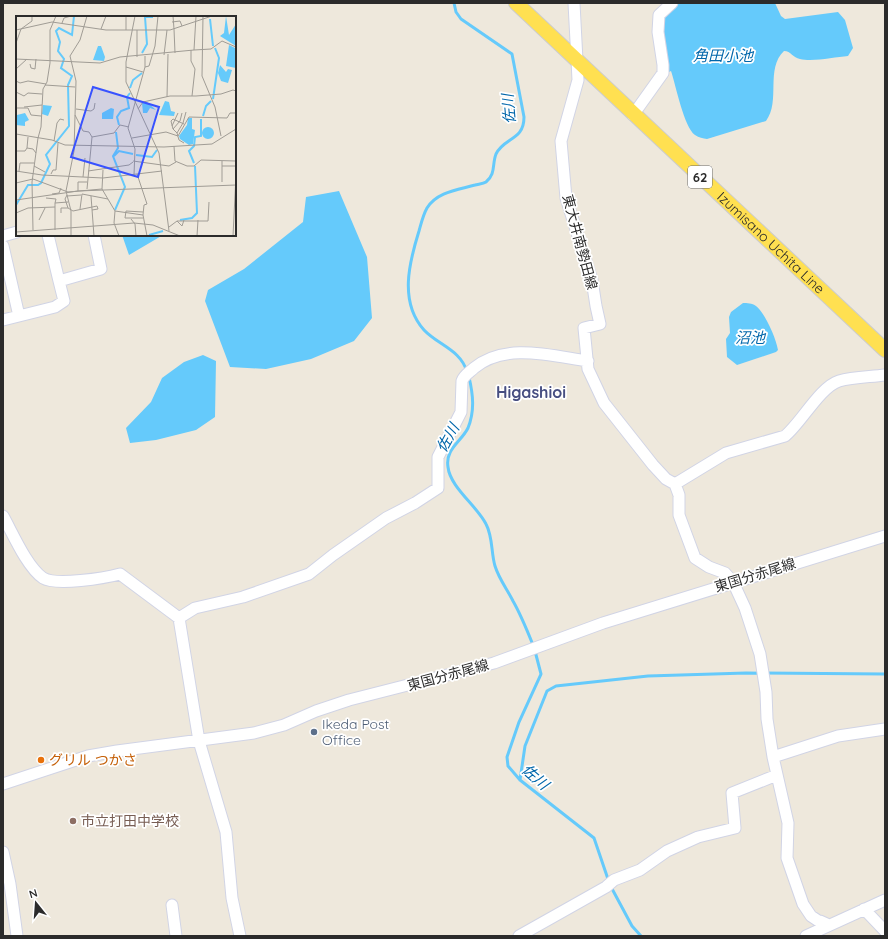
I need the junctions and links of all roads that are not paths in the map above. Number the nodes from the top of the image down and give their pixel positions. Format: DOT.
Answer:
graph roads {
  1 [pos="516,3"];
  2 [pos="574,3"];
  3 [pos="672,3"];
  4 [pos="576,60"];
  5 [pos="633,115"];
  6 [pos="16,232"];
  7 [pos="3,236"];
  8 [pos="48,236"];
  9 [pos="94,236"];
  10 [pos="3,246"];
  11 [pos="59,281"];
  12 [pos="19,316"];
  13 [pos="3,320"];
  14 [pos="885,350"];
  15 [pos="588,361"];
  16 [pos="885,374"];
  17 [pos="675,484"];
  18 [pos="3,516"];
  19 [pos="885,536"];
  20 [pos="734,582"];
  21 [pos="179,618"];
  22 [pos="885,729"];
  23 [pos="199,741"];
  24 [pos="774,757"];
  25 [pos="777,775"];
  26 [pos="3,784"];
  27 [pos="3,852"];
  28 [pos="885,900"];
  29 [pos="172,905"];
  30 [pos="864,909"];
  31 [pos="829,925"];
  32 [pos="885,931"];
  33 [pos="17,936"];
  34 [pos="176,936"];
  35 [pos="240,936"];
  36 [pos="519,936"];
  37 [pos="806,936"];
  1 -- 4 [label="main road, Izumisano Uchita Line / 62"];
  2 -- 4 [label="street, 東大井南勢田線"];
  3 -- 5 [label="street"];
  4 -- 5 [label="main road, Izumisano Uchita Line / 62"];
  4 -- 15 [label="street, 東大井南勢田線"];
  5 -- 14 [label="main road, Izumisano Uchita Line / 62"];
  6 -- 7 [label="street"];
  8 -- 11 [label="street"];
  9 -- 11 [label="street"];
  10 -- 12 [label="street"];
  11 -- 12 [label="street"];
  12 -- 13 [label="street"];
  15 -- 17 [label="street, 東大井南勢田線"];
  15 -- 21 [label="street"];
  16 -- 17 [label="street"];
  17 -- 20 [label="street"];
  18 -- 21 [label="street"];
  19 -- 20 [label="street, 東国分赤尾線"];
  20 -- 23 [label="street, 東国分赤尾線"];
  20 -- 24 [label="street"];
  21 -- 23 [label="street"];
  22 -- 24 [label="street"];
  23 -- 26 [label="street, 東国分赤尾線"];
  23 -- 35 [label="street"];
  24 -- 25 [label="street"];
  25 -- 31 [label="street"];
  25 -- 36 [label="street"];
  27 -- 33 [label="street"];
  28 -- 30 [label="street"];
  29 -- 34 [label="street"];
  30 -- 31 [label="street"];
  30 -- 32 [label="street"];
  31 -- 37 [label="street"];
}
